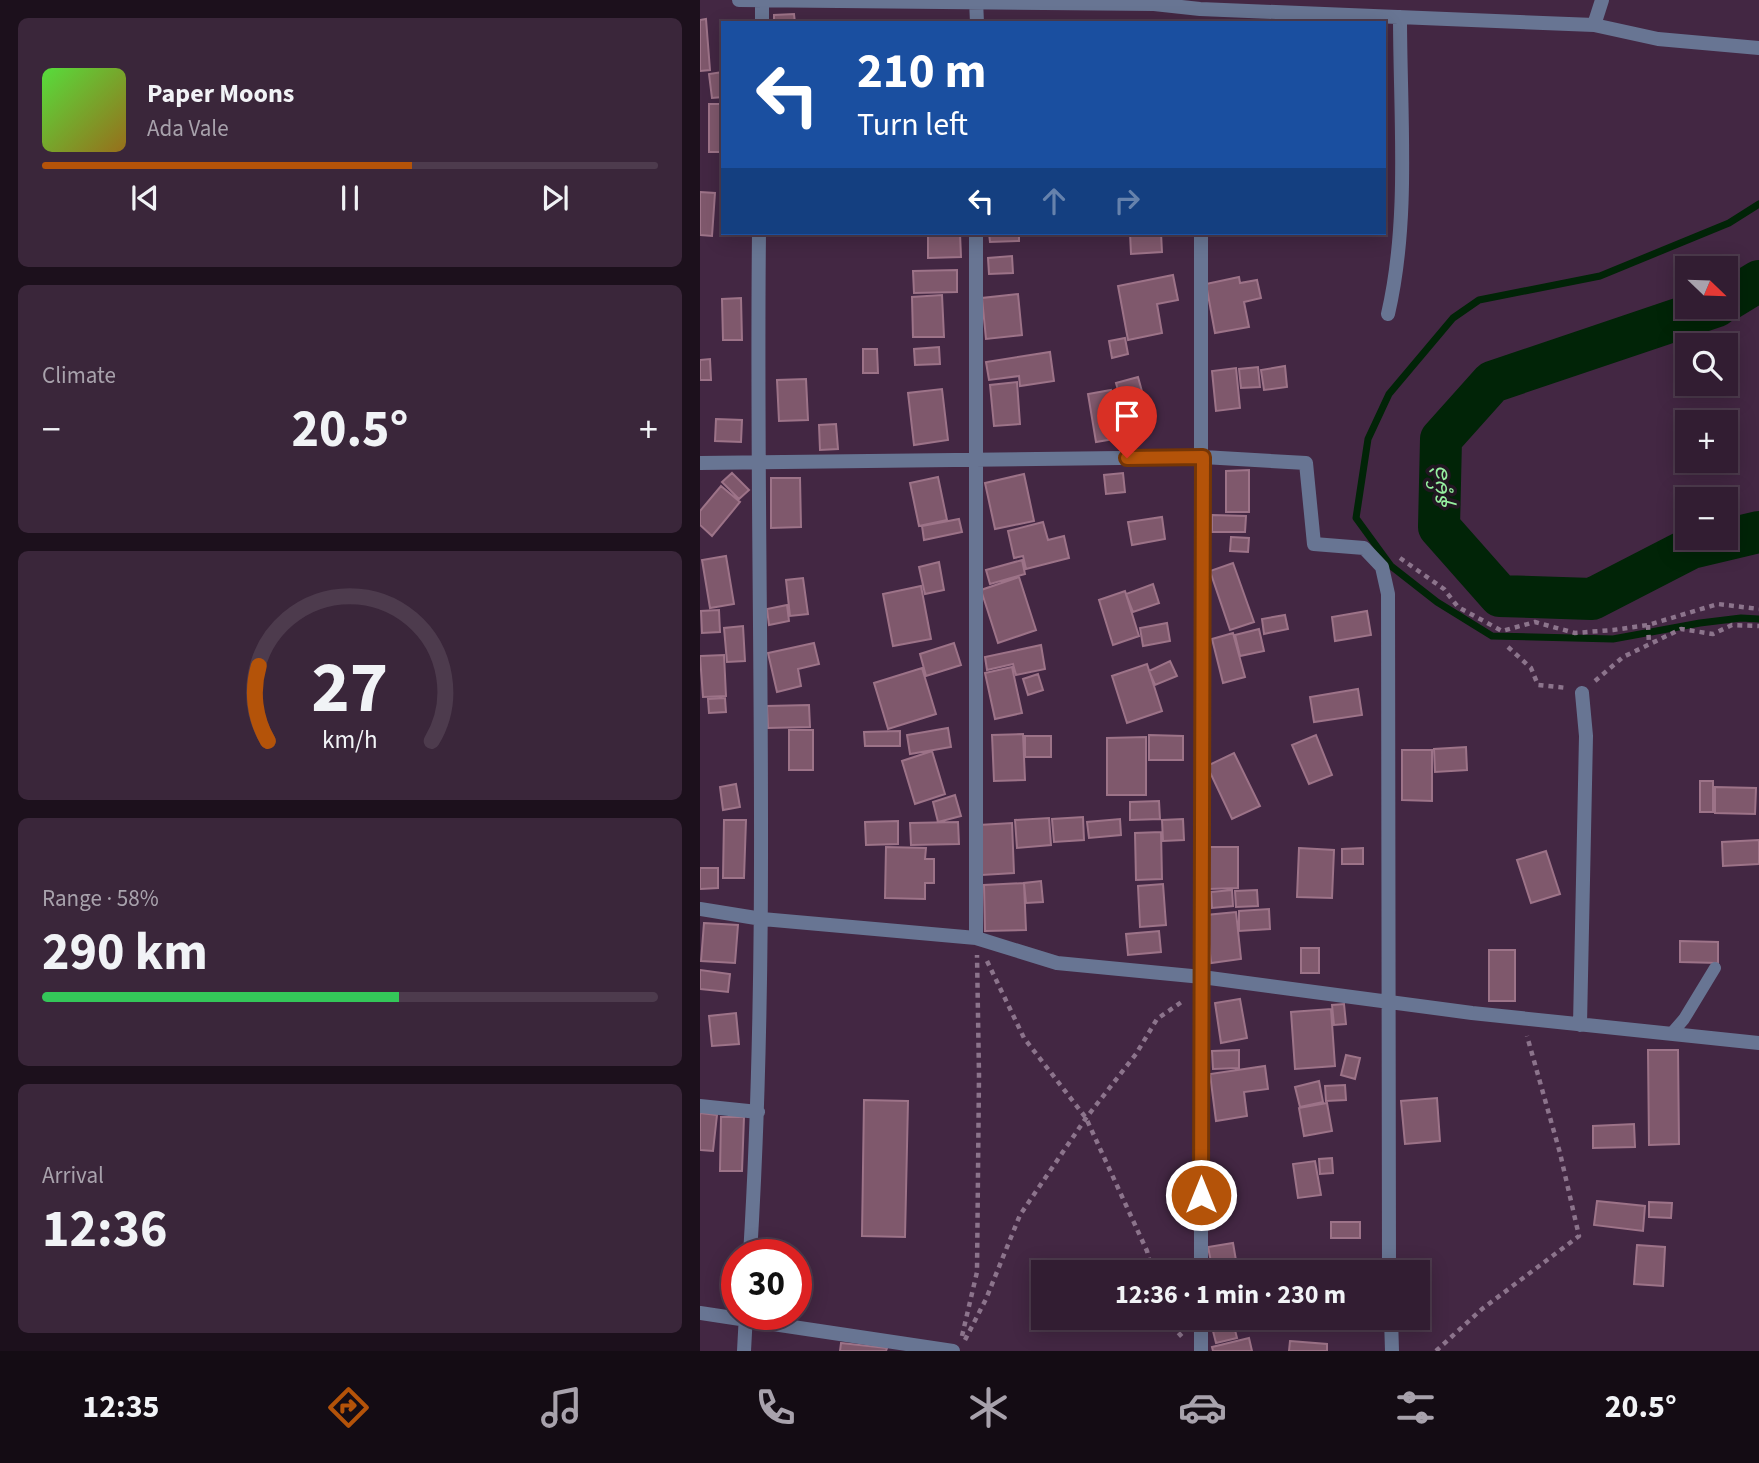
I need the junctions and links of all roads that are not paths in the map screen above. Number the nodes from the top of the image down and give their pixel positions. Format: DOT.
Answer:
graph roads {
  1 [pos="739,0"];
  2 [pos="762,0"];
  3 [pos="1602,0"];
  4 [pos="977,1"];
  5 [pos="1154,2"];
  6 [pos="1200,16"];
  7 [pos="1400,17"];
  8 [pos="762,21"];
  9 [pos="977,21"];
  10 [pos="1594,25"];
  11 [pos="1759,48"];
  12 [pos="759,235"];
  13 [pos="976,235"];
  14 [pos="1201,235"];
  15 [pos="1388,314"];
  16 [pos="1203,457"];
  17 [pos="975,460"];
  18 [pos="756,462"];
  19 [pos="700,463"];
  20 [pos="1582,693"];
  21 [pos="700,909"];
  22 [pos="762,919"];
  23 [pos="976,938"];
  24 [pos="1716,968"];
  25 [pos="1202,983"];
  26 [pos="1389,1002"];
  27 [pos="1580,1025"];
  28 [pos="1671,1034"];
  29 [pos="1759,1043"];
  30 [pos="700,1106"];
  31 [pos="758,1112"];
  32 [pos="751,1239"];
  33 [pos="1201,1260"];
  34 [pos="1389,1260"];
  35 [pos="700,1313"];
  36 [pos="721,1315"];
  37 [pos="812,1328"];
  38 [pos="745,1330"];
  39 [pos="1201,1330"];
  40 [pos="1391,1330"];
  41 [pos="744,1351"];
  42 [pos="953,1351"];
  43 [pos="1201,1351"];
  44 [pos="1392,1351"];
  1 -- 2 [label="street"];
  2 -- 4 [label="street"];
  2 -- 8 [label="street"];
  3 -- 10 [label="street"];
  4 -- 5 [label="street"];
  4 -- 9 [label="street"];
  5 -- 6 [label="street"];
  6 -- 7 [label="street"];
  7 -- 10 [label="street"];
  7 -- 15 [label="street"];
  10 -- 11 [label="street"];
  12 -- 18 [label="street"];
  13 -- 17 [label="street"];
  14 -- 16 [label="street"];
  16 -- 17 [label="street"];
  16 -- 25 [label="street"];
  16 -- 26 [label="street"];
  17 -- 18 [label="street"];
  17 -- 23 [label="street"];
  18 -- 19 [label="street"];
  18 -- 22 [label="street"];
  20 -- 27 [label="street"];
  21 -- 22 [label="street"];
  22 -- 23 [label="street"];
  22 -- 31 [label="street"];
  23 -- 25 [label="street"];
  24 -- 28 [label="lane"];
  25 -- 26 [label="street"];
  25 -- 33 [label="street"];
  26 -- 27 [label="street"];
  26 -- 34 [label="street"];
  27 -- 28 [label="street"];
  28 -- 29 [label="street"];
  30 -- 31 [label="street"];
  31 -- 32 [label="street"];
  35 -- 36 [label="street"];
  37 -- 42 [label="street"];
  38 -- 41 [label="street"];
  39 -- 43 [label="street"];
  40 -- 44 [label="street"];
}
